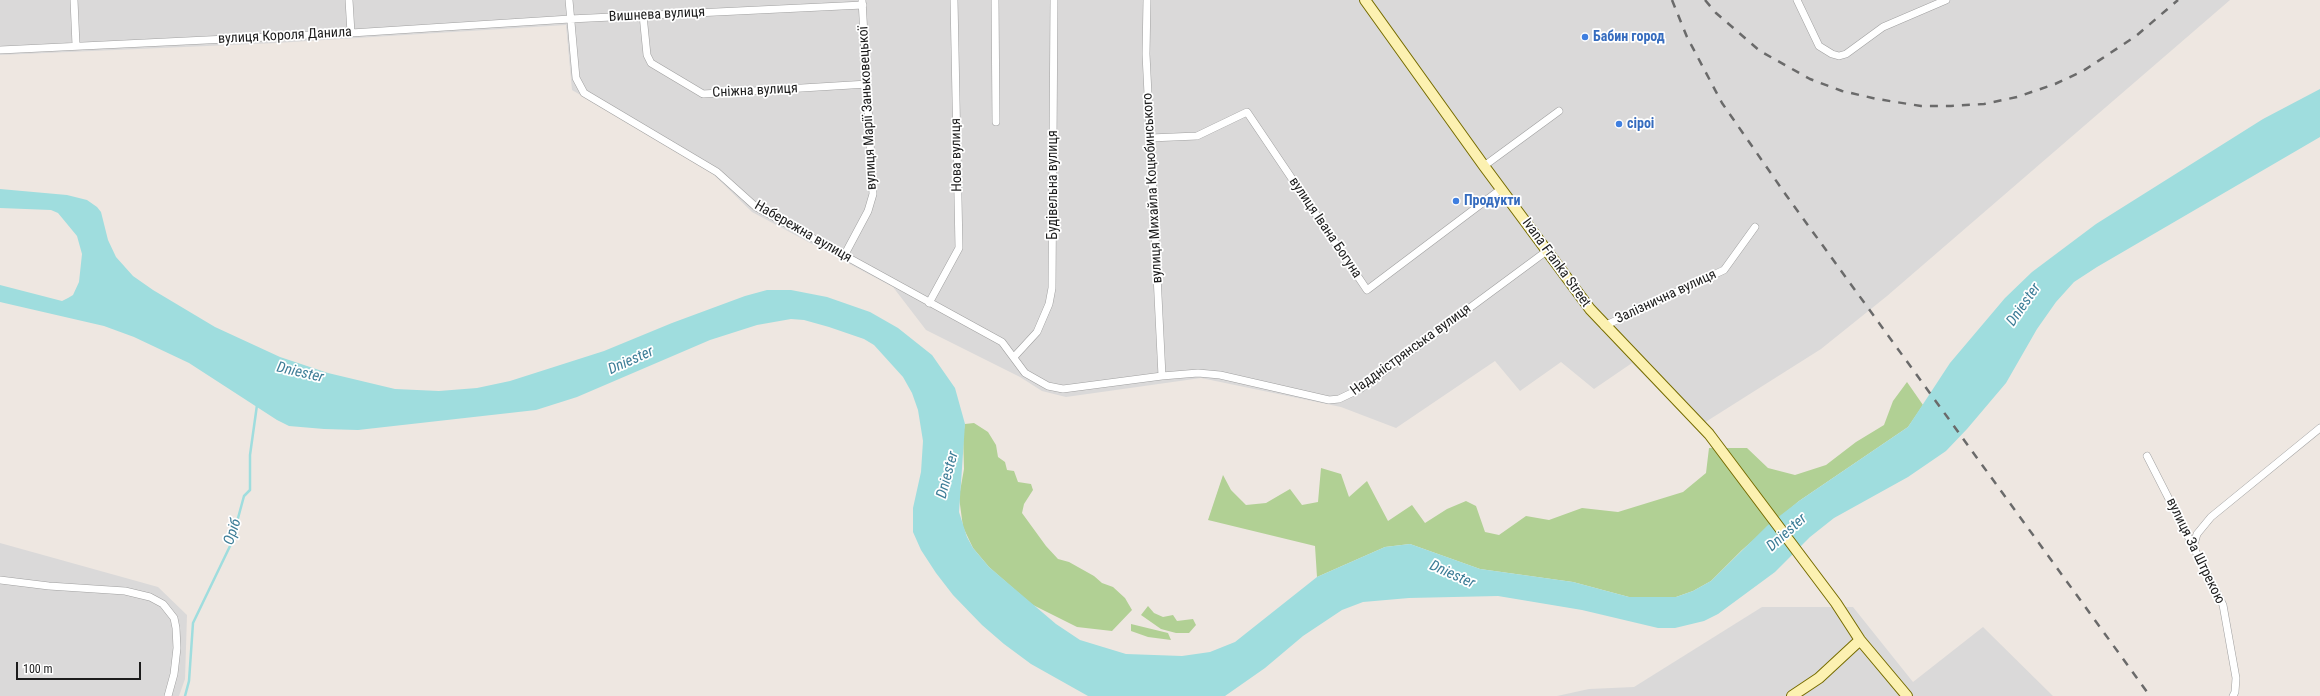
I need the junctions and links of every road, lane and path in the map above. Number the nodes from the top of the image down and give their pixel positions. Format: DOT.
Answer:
graph roads {
  1 [pos="74,0"];
  2 [pos="349,0"];
  3 [pos="569,0"];
  4 [pos="954,0"];
  5 [pos="995,0"];
  6 [pos="1054,0"];
  7 [pos="1147,0"];
  8 [pos="1365,0"];
  9 [pos="1798,0"];
  10 [pos="1946,0"];
  11 [pos="862,3"];
  12 [pos="643,15"];
  13 [pos="570,19"];
  14 [pos="351,33"];
  15 [pos="76,45"];
  16 [pos="0,50"];
  17 [pos="868,84"];
  18 [pos="1559,111"];
  19 [pos="996,122"];
  20 [pos="1150,138"];
  21 [pos="1484,166"];
  22 [pos="1501,189"];
  23 [pos="1755,227"];
  24 [pos="1548,250"];
  25 [pos="844,256"];
  26 [pos="929,303"];
  27 [pos="1604,326"];
  28 [pos="1014,357"];
  29 [pos="1025,373"];
  30 [pos="1162,376"];
  31 [pos="2320,428"];
  32 [pos="2147,456"];
  33 [pos="2194,544"];
  34 [pos="0,580"];
  35 [pos="1860,640"];
  36 [pos="168,696"];
  37 [pos="1792,696"];
  38 [pos="1907,696"];
  39 [pos="2233,696"];
  1 -- 15 [label="street"];
  2 -- 14 [label="street"];
  3 -- 13 [label="street, Набережна вулиця"];
  4 -- 26 [label="street, Нова вулиця"];
  5 -- 19 [label="street"];
  6 -- 28 [label="street, Будівельна вулиця"];
  7 -- 20 [label="street, вулиця Михайла Коцюбинського"];
  8 -- 21 [label="main road, Ivana Franka Street"];
  9 -- 10 [label="street"];
  11 -- 12 [label="street, Вишнева вулиця"];
  11 -- 17 [label="street, вулиця Марії Заньковецької"];
  12 -- 13 [label="street, Вишнева вулиця"];
  12 -- 17 [label="street, Сніжна вулиця"];
  13 -- 14 [label="street, вулиця Короля Данила"];
  13 -- 25 [label="street, Набережна вулиця"];
  14 -- 15 [label="street, вулиця Короля Данила"];
  15 -- 16 [label="street, вулиця Короля Данила"];
  17 -- 25 [label="street, вулиця Марії Заньковецької"];
  18 -- 21 [label="street"];
  20 -- 22 [label="street, вулиця Івана Богуна"];
  20 -- 30 [label="street, вулиця Михайла Коцюбинського"];
  21 -- 22 [label="main road, Ivana Franka Street"];
  22 -- 24 [label="main road, Ivana Franka Street"];
  23 -- 27 [label="street, Залізнична вулиця"];
  24 -- 27 [label="main road, Ivana Franka Street"];
  24 -- 30 [label="street, Наддністрянська вулиця"];
  25 -- 26 [label="street, Набережна вулиця"];
  26 -- 28 [label="street, Набережна вулиця"];
  27 -- 35 [label="main road, Ivana Franka Street"];
  28 -- 29 [label="street, Набережна вулиця"];
  29 -- 30 [label="street, Наддністрянська вулиця"];
  31 -- 33 [label="street"];
  32 -- 33 [label="street, вулиця За Штрекою"];
  33 -- 39 [label="street, вулиця За Штрекою"];
  34 -- 36 [label="street"];
  35 -- 37 [label="main road"];
  35 -- 38 [label="main road, Ivana Franka Street"];
}
